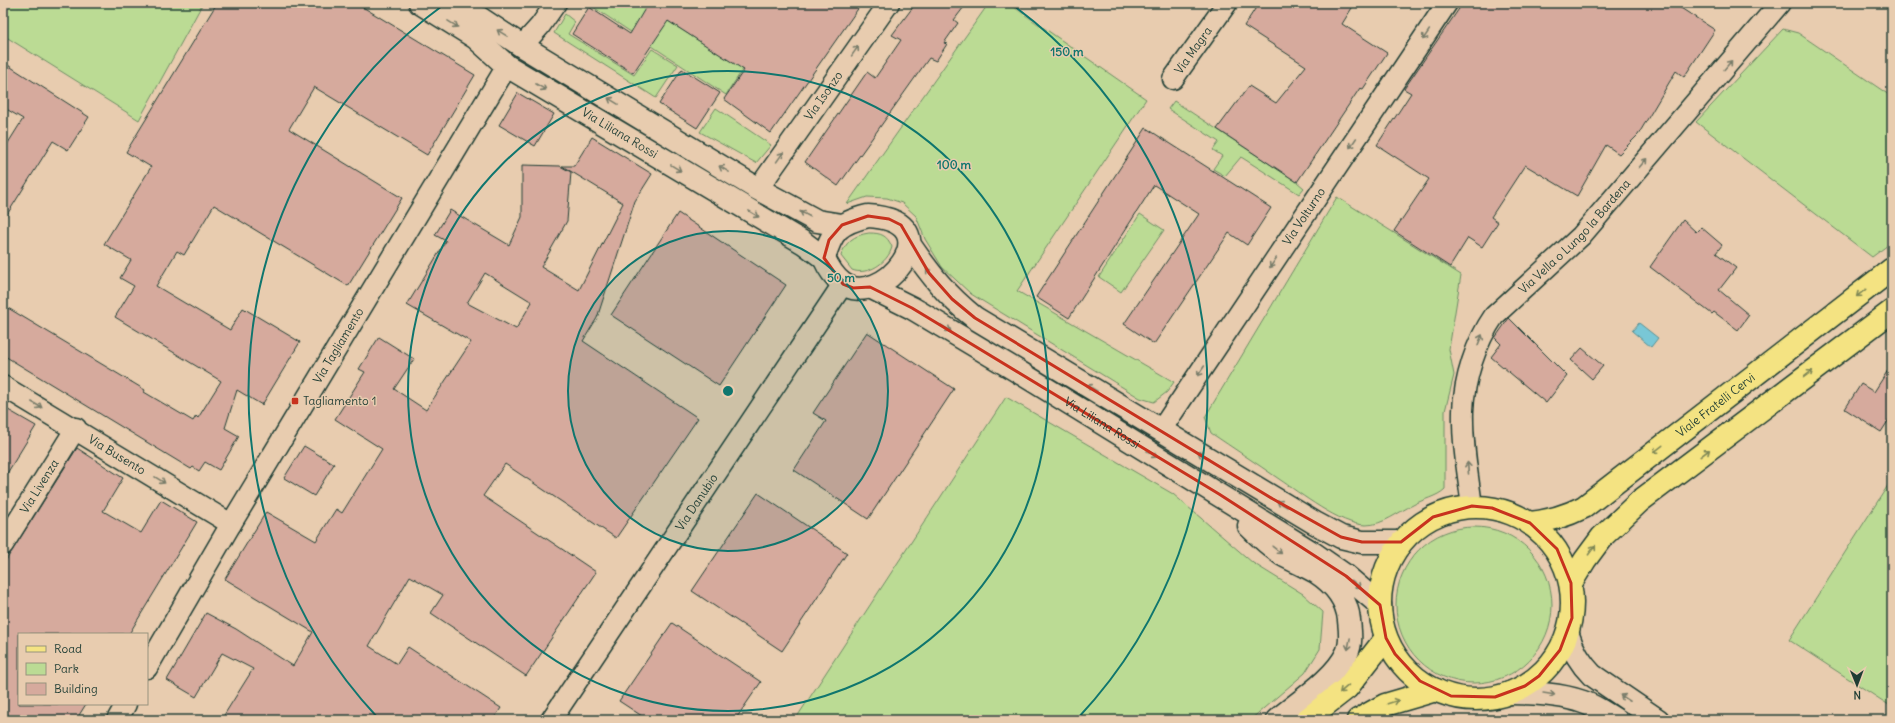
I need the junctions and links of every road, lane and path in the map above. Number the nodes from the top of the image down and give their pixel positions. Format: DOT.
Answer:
graph roads {
  1 [pos="420,3"];
  2 [pos="457,3"];
  3 [pos="556,3"];
  4 [pos="889,3"];
  5 [pos="1227,3"];
  6 [pos="1447,3"];
  7 [pos="1780,3"];
  8 [pos="522,46"];
  9 [pos="507,66"];
  10 [pos="1173,79"];
  11 [pos="758,189"];
  12 [pos="842,225"];
  13 [pos="910,245"];
  14 [pos="824,258"];
  15 [pos="1892,269"];
  16 [pos="842,284"];
  17 [pos="870,287"];
  18 [pos="1892,311"];
  19 [pos="3,386"];
  20 [pos="76,428"];
  21 [pos="1162,430"];
  22 [pos="1219,494"];
  23 [pos="1472,506"];
  24 [pos="1530,523"];
  25 [pos="231,524"];
  26 [pos="1401,542"];
  27 [pos="3,545"];
  28 [pos="1571,583"];
  29 [pos="1380,605"];
  30 [pos="1568,635"];
  31 [pos="1386,638"];
  32 [pos="148,666"];
  33 [pos="1436,690"];
  34 [pos="1510,693"];
  35 [pos="125,705"];
  36 [pos="117,720"];
  37 [pos="551,720"];
  38 [pos="1276,720"];
  39 [pos="1306,720"];
  40 [pos="1358,720"];
  41 [pos="1616,720"];
  42 [pos="1658,720"];
  1 -- 9 [label="street, Via Liliana Rossi, one-way"];
  8 -- 2 [label="street, Via Liliana Rossi, one-way"];
  3 -- 8 [label="street"];
  11 -- 4 [label="street, Via Isonzo, one-way"];
  5 -- 10 [label="street, Via Magra"];
  6 -- 21 [label="street, Via Volturno, one-way"];
  23 -- 7 [label="street, Via Vella o Lungo la Bardena, one-way"];
  11 -- 8 [label="street, Via Liliana Rossi, one-way"];
  9 -- 14 [label="street, Via Liliana Rossi, one-way"];
  9 -- 25 [label="street, Via Tagliamento"];
  12 -- 11 [label="street, Via Liliana Rossi, one-way"];
  12 -- 13 [label="street, Via Liliana Rossi"];
  12 -- 14 [label="street"];
  13 -- 17 [label="street, Via Liliana Rossi"];
  21 -- 13 [label="street, Via Liliana Rossi, one-way"];
  14 -- 16 [label="street, Via Liliana Rossi"];
  15 -- 24 [label="main road, Viale Fratelli Cervi, one-way"];
  16 -- 17 [label="street, Via Liliana Rossi"];
  16 -- 37 [label="street, Via Danubio"];
  17 -- 22 [label="street, Via Liliana Rossi, one-way"];
  28 -- 18 [label="main road, one-way"];
  19 -- 20 [label="street, Via Busento, one-way"];
  20 -- 25 [label="street, Via Busento, one-way"];
  20 -- 27 [label="street, Via Livenza"];
  26 -- 21 [label="street, Via Liliana Rossi, one-way"];
  22 -- 29 [label="street, Via Liliana Rossi, one-way"];
  22 -- 38 [label="street, one-way"];
  23 -- 24 [label="main road"];
  23 -- 26 [label="main road"];
  24 -- 28 [label="main road"];
  25 -- 32 [label="street, Via Tagliamento"];
  26 -- 29 [label="main road"];
  28 -- 30 [label="main road"];
  29 -- 31 [label="main road"];
  30 -- 34 [label="main road"];
  42 -- 30 [label="street, one-way"];
  31 -- 33 [label="main road"];
  31 -- 39 [label="main road, one-way"];
  33 -- 34 [label="main road"];
  40 -- 33 [label="main road, one-way"];
  34 -- 41 [label="street, one-way"];
  35 -- 36 [label="street"];
}
